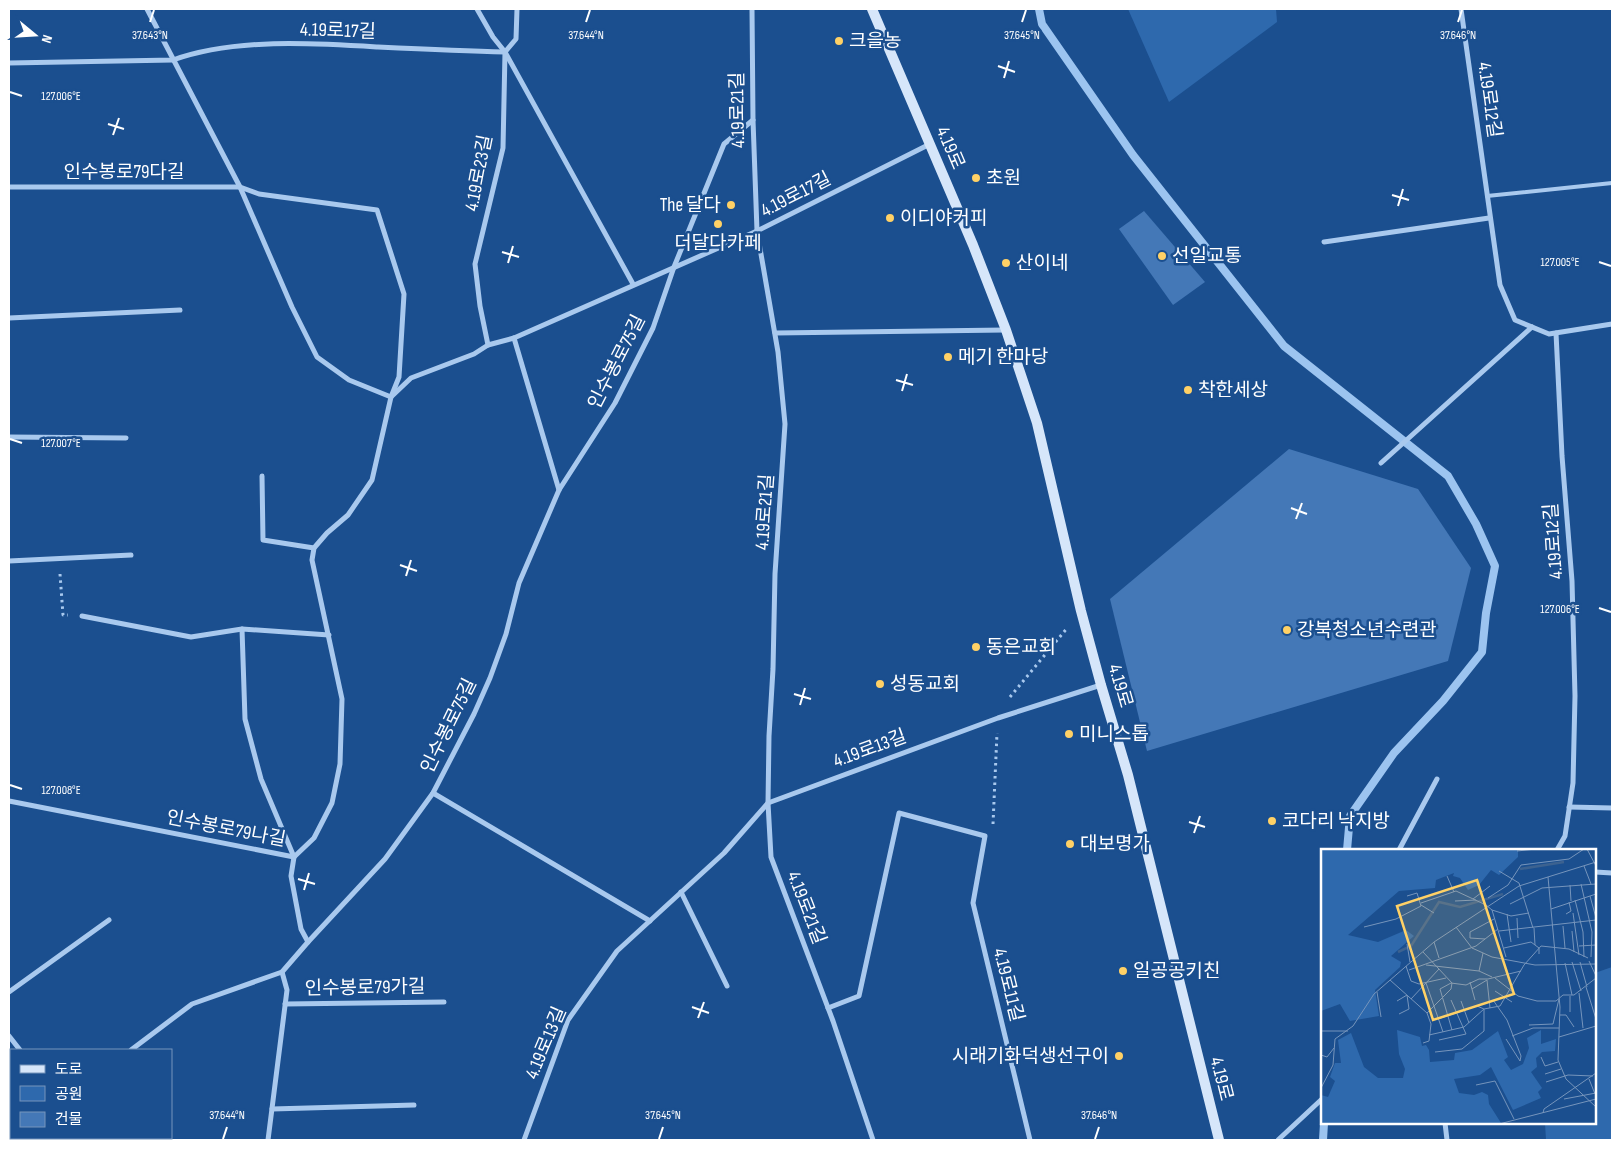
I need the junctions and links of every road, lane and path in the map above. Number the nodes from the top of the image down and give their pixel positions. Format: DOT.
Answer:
graph roads {
  1 [pos="147,9"];
  2 [pos="477,9"];
  3 [pos="517,9"];
  4 [pos="752,9"];
  5 [pos="872,9"];
  6 [pos="1461,9"];
  7 [pos="504,52"];
  8 [pos="173,60"];
  9 [pos="9,63"];
  10 [pos="753,120"];
  11 [pos="930,144"];
  12 [pos="1612,183"];
  13 [pos="9,187"];
  14 [pos="240,187"];
  15 [pos="1487,196"];
  16 [pos="1489,218"];
  17 [pos="757,231"];
  18 [pos="1324,242"];
  19 [pos="674,267"];
  20 [pos="633,284"];
  21 [pos="180,310"];
  22 [pos="9,318"];
  23 [pos="1612,324"];
  24 [pos="1532,327"];
  25 [pos="1006,330"];
  26 [pos="775,333"];
  27 [pos="1556,333"];
  28 [pos="514,338"];
  29 [pos="488,345"];
  30 [pos="391,397"];
  31 [pos="9,437"];
  32 [pos="126,438"];
  33 [pos="1381,463"];
  34 [pos="262,476"];
  35 [pos="559,490"];
  36 [pos="314,548"];
  37 [pos="131,555"];
  38 [pos="58,558"];
  39 [pos="9,561"];
  40 [pos="82,616"];
  41 [pos="242,629"];
  42 [pos="329,635"];
  43 [pos="1101,685"];
  44 [pos="1437,779"];
  45 [pos="433,792"];
  46 [pos="9,801"];
  47 [pos="768,803"];
  48 [pos="1569,807"];
  49 [pos="1612,808"];
  50 [pos="984,820"];
  51 [pos="994,822"];
  52 [pos="1400,849"];
  53 [pos="1557,849"];
  54 [pos="294,857"];
  55 [pos="1596,872"];
  56 [pos="1612,873"];
  57 [pos="681,892"];
  58 [pos="109,920"];
  59 [pos="650,920"];
  60 [pos="308,942"];
  61 [pos="282,972"];
  62 [pos="727,986"];
  63 [pos="9,992"];
  64 [pos="444,1002"];
  65 [pos="285,1004"];
  66 [pos="828,1008"];
  67 [pos="9,1036"];
  68 [pos="19,1049"];
  69 [pos="131,1049"];
  70 [pos="1321,1100"];
  71 [pos="414,1105"];
  72 [pos="272,1109"];
  73 [pos="1444,1124"];
  74 [pos="268,1140"];
  75 [pos="524,1140"];
  76 [pos="873,1140"];
  77 [pos="1030,1140"];
  78 [pos="1219,1140"];
  79 [pos="1278,1140"];
  80 [pos="1447,1140"];
  1 -- 8 [label="street"];
  2 -- 7 [label="street"];
  3 -- 7 [label="street"];
  4 -- 10 [label="street, 4.19로21길"];
  5 -- 11 [label="street, 4.19로"];
  6 -- 15 [label="street, 4.19로12길"];
  7 -- 8 [label="street, 4.19로17길"];
  7 -- 20 [label="street"];
  7 -- 29 [label="street, 4.19로23길"];
  8 -- 9 [label="street, 4.19로17길"];
  8 -- 14 [label="street"];
  10 -- 17 [label="street, 4.19로21길"];
  10 -- 19 [label="street"];
  11 -- 17 [label="street, 4.19로17길"];
  11 -- 25 [label="street, 4.19로"];
  12 -- 15 [label="lane"];
  13 -- 14 [label="street, 인수봉로79다길"];
  14 -- 30 [label="street"];
  14 -- 30 [label="street"];
  15 -- 16 [label="street, 4.19로12길"];
  16 -- 18 [label="street"];
  16 -- 24 [label="street, 4.19로12길"];
  17 -- 19 [label="street, 4.19로17길"];
  17 -- 26 [label="street, 4.19로21길"];
  19 -- 20 [label="street, 4.19로17길"];
  19 -- 35 [label="street, 인수봉로75길"];
  20 -- 28 [label="street, 4.19로17길"];
  21 -- 22 [label="street"];
  23 -- 27 [label="street, 4.19로12길"];
  24 -- 27 [label="street, 4.19로12길"];
  24 -- 33 [label="street"];
  25 -- 26 [label="street"];
  25 -- 43 [label="street, 4.19로"];
  26 -- 47 [label="street, 4.19로21길"];
  27 -- 48 [label="street, 4.19로12길"];
  28 -- 29 [label="street, 4.19로17길"];
  28 -- 35 [label="street"];
  29 -- 30 [label="street, 4.19로17길"];
  30 -- 36 [label="street"];
  31 -- 32 [label="street"];
  34 -- 36 [label="street"];
  35 -- 45 [label="street, 인수봉로75길"];
  36 -- 42 [label="street"];
  37 -- 38 [label="street"];
  38 -- 39 [label="street"];
  38 -- 40 [label="path"];
  40 -- 41 [label="street"];
  41 -- 42 [label="street"];
  41 -- 54 [label="street, 인수봉로79나길"];
  42 -- 54 [label="street"];
  43 -- 47 [label="street, 4.19로13길"];
  43 -- 78 [label="street, 4.19로"];
  44 -- 52 [label="street"];
  45 -- 59 [label="street"];
  45 -- 60 [label="street, 인수봉로75길"];
  46 -- 54 [label="street, 인수봉로79나길"];
  47 -- 57 [label="street, 4.19로13길"];
  47 -- 66 [label="street, 4.19로21길"];
  48 -- 49 [label="street"];
  48 -- 53 [label="street, 4.19로12길"];
  50 -- 51 [label="path"];
  54 -- 60 [label="street"];
  55 -- 56 [label="street"];
  57 -- 59 [label="street, 4.19로13길"];
  57 -- 62 [label="street"];
  58 -- 63 [label="street"];
  59 -- 75 [label="street, 4.19로13길"];
  60 -- 61 [label="street, 인수봉로79가길"];
  61 -- 65 [label="street, 인수봉로79가길"];
  61 -- 69 [label="street"];
  64 -- 65 [label="street, 인수봉로79가길"];
  65 -- 72 [label="street, 인수봉로79가길"];
  66 -- 76 [label="street, 4.19로21길"];
  66 -- 77 [label="street, 4.19로11길"];
  67 -- 68 [label="street"];
  70 -- 79 [label="street"];
  71 -- 72 [label="street"];
  72 -- 74 [label="street, 인수봉로79가길"];
  73 -- 80 [label="street"];
}
